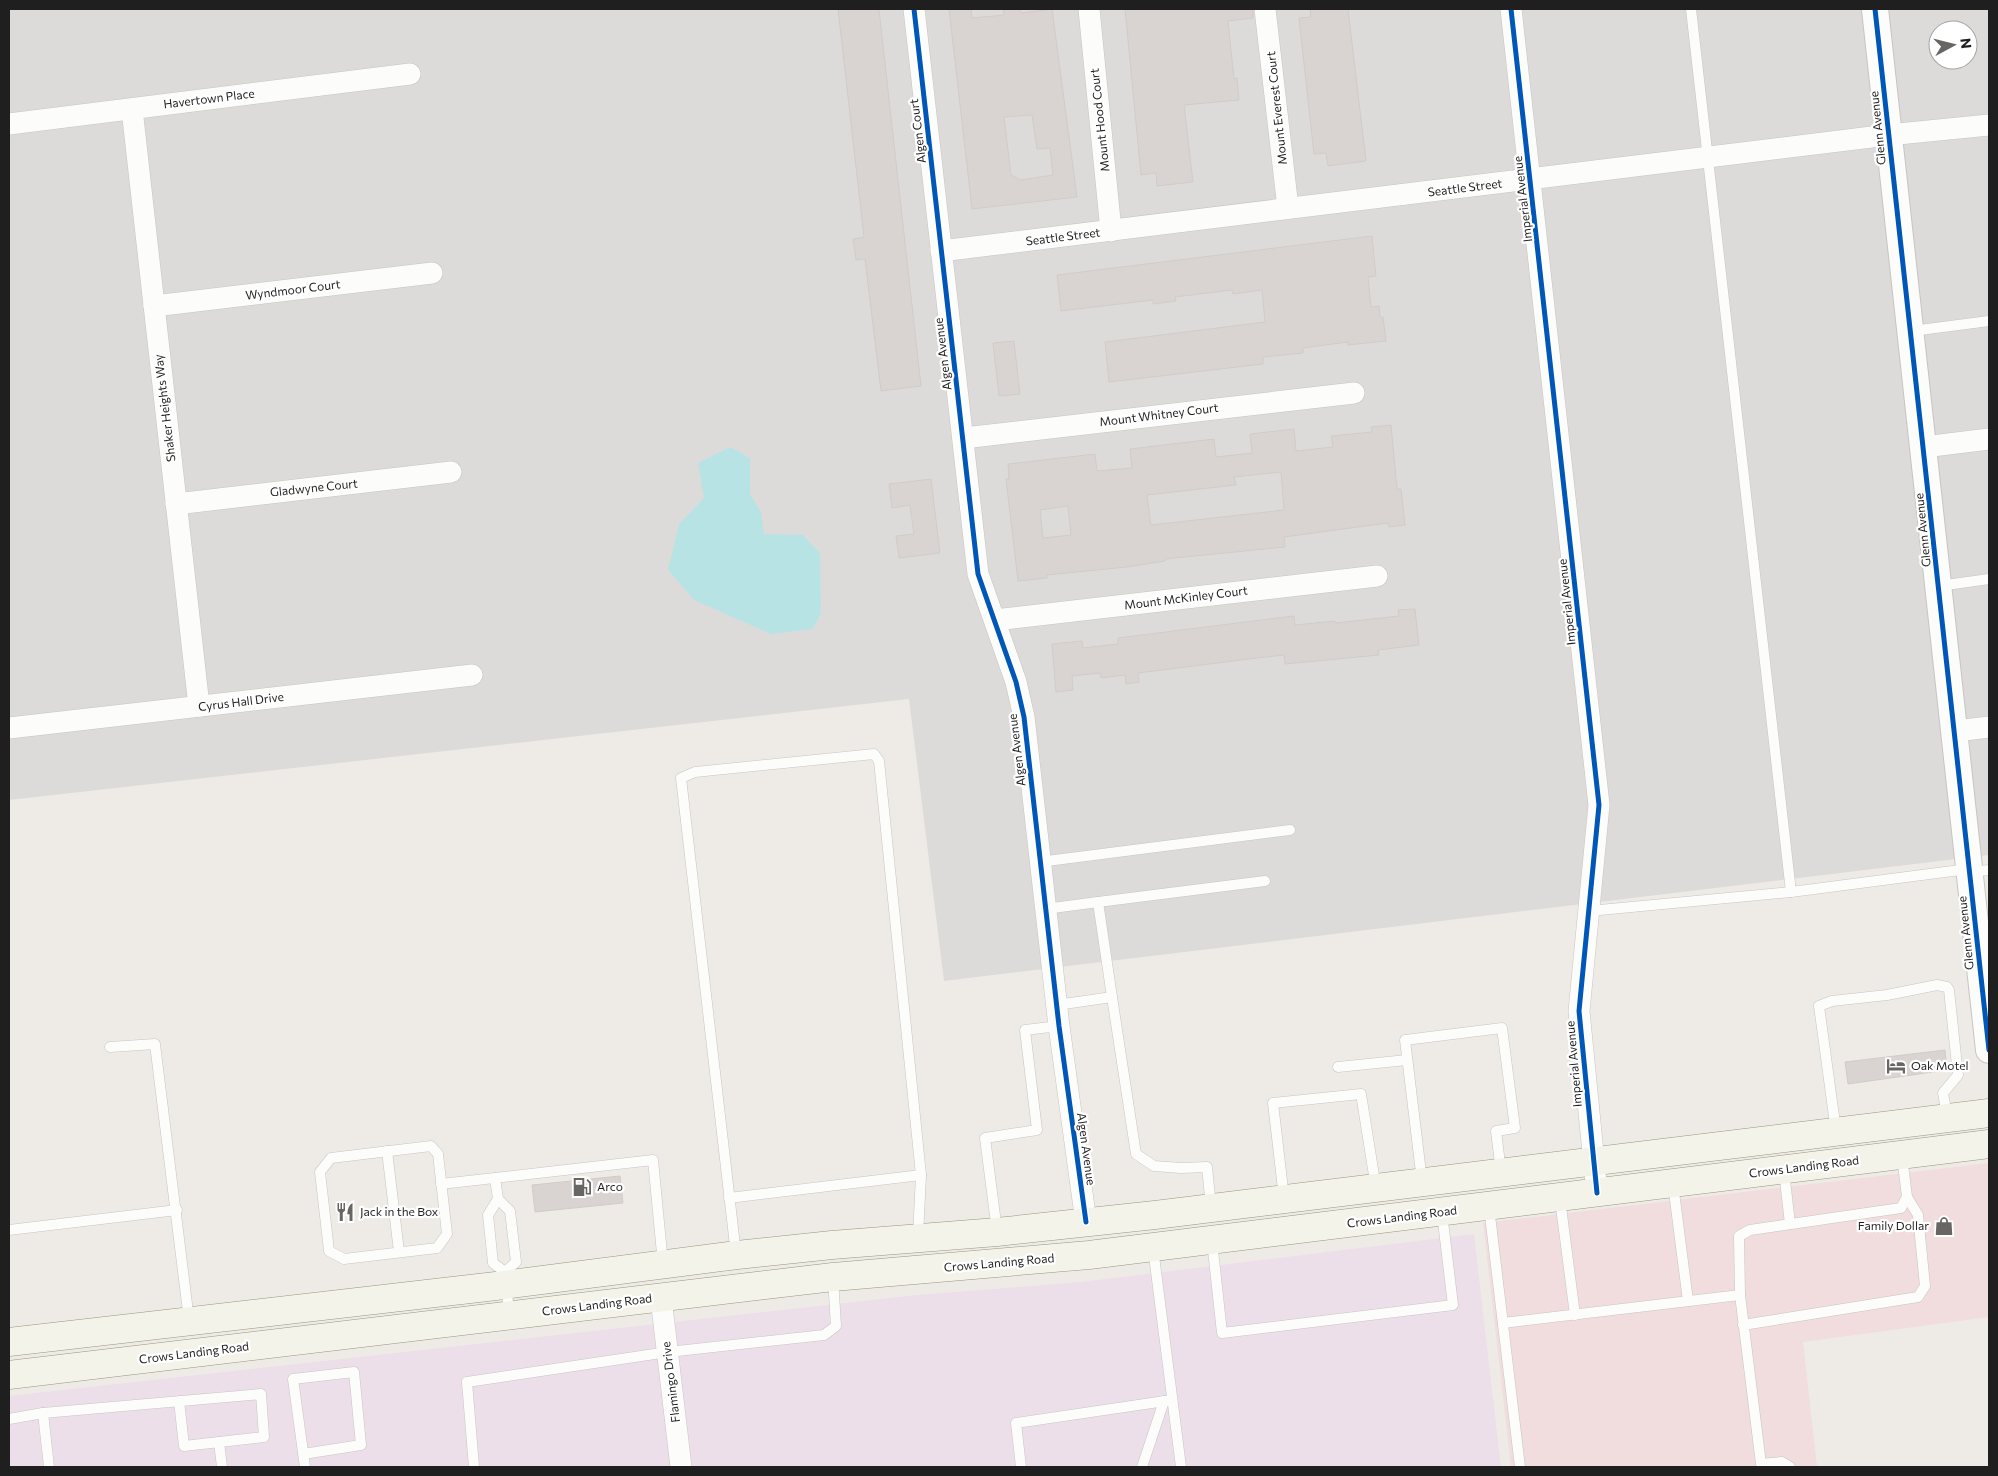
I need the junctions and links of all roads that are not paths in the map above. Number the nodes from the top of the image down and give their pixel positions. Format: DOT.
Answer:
graph roads {
  1 [pos="914,9"];
  2 [pos="1089,9"];
  3 [pos="1266,9"];
  4 [pos="1511,9"];
  5 [pos="1691,9"];
  6 [pos="1875,9"];
  7 [pos="410,74"];
  8 [pos="132,109"];
  9 [pos="9,124"];
  10 [pos="1989,124"];
  11 [pos="1888,135"];
  12 [pos="1707,158"];
  13 [pos="1531,180"];
  14 [pos="1288,208"];
  15 [pos="1111,231"];
  16 [pos="941,251"];
  17 [pos="432,273"];
  18 [pos="154,306"];
  19 [pos="1989,321"];
  20 [pos="1911,332"];
  21 [pos="1354,393"];
  22 [pos="964,438"];
  23 [pos="1989,438"];
  24 [pos="1924,447"];
  25 [pos="451,472"];
  26 [pos="176,504"];
  27 [pos="1377,576"];
  28 [pos="1989,579"];
  29 [pos="1939,586"];
  30 [pos="995,620"];
  31 [pos="472,675"];
  32 [pos="199,706"];
  33 [pos="1989,727"];
  34 [pos="9,728"];
  35 [pos="1956,731"];
  36 [pos="1290,830"];
  37 [pos="1039,862"];
  38 [pos="1976,871"];
  39 [pos="1265,881"];
  40 [pos="1791,892"];
  41 [pos="1098,902"];
  42 [pos="1045,909"];
  43 [pos="1590,911"];
  44 [pos="1112,997"];
  45 [pos="1057,1005"];
  46 [pos="1059,1026"];
  47 [pos="110,1047"];
  48 [pos="1989,1050"];
  49 [pos="1407,1060"];
  50 [pos="1338,1067"];
  51 [pos="1989,1113"];
  52 [pos="1947,1118"];
  53 [pos="1989,1128"];
  54 [pos="1836,1132"];
  55 [pos="1805,1136"];
  56 [pos="1989,1144"];
  57 [pos="387,1151"];
  58 [pos="1902,1155"];
  59 [pos="1593,1161"];
  60 [pos="1784,1170"];
  61 [pos="1501,1173"];
  62 [pos="921,1175"];
  63 [pos="495,1178"];
  64 [pos="1422,1183"];
  65 [pos="1673,1183"];
  66 [pos="441,1184"];
  67 [pos="1376,1189"];
  68 [pos="1596,1193"];
  69 [pos="1323,1195"];
  70 [pos="1560,1197"];
  71 [pos="729,1198"];
  72 [pos="1907,1198"];
  73 [pos="498,1199"];
  74 [pos="1284,1199"];
  75 [pos="1489,1206"];
  76 [pos="1212,1208"];
  77 [pos="177,1210"];
  78 [pos="1442,1212"];
  79 [pos="1086,1222"];
  80 [pos="1790,1224"];
  81 [pos="9,1230"];
  82 [pos="997,1232"];
  83 [pos="918,1238"];
  84 [pos="1212,1240"];
  85 [pos="1153,1247"];
  86 [pos="399,1252"];
  87 [pos="736,1255"];
  88 [pos="663,1265"];
  89 [pos="980,1265"];
  90 [pos="833,1277"];
  91 [pos="505,1278"];
  92 [pos="1740,1295"];
  93 [pos="667,1297"];
  94 [pos="1688,1301"];
  95 [pos="1574,1315"];
  96 [pos="510,1316"];
  97 [pos="189,1322"];
  98 [pos="1503,1323"];
  99 [pos="1744,1324"];
  100 [pos="9,1342"];
  101 [pos="668,1352"];
  102 [pos="9,1375"];
  103 [pos="179,1401"];
  104 [pos="1168,1401"];
  105 [pos="43,1414"];
  106 [pos="9,1419"];
  107 [pos="218,1442"];
  108 [pos="303,1454"];
  109 [pos="49,1467"];
  110 [pos="222,1467"];
  111 [pos="305,1467"];
  112 [pos="474,1467"];
  113 [pos="681,1467"];
  114 [pos="1021,1467"];
  115 [pos="1142,1467"];
  116 [pos="1181,1467"];
  117 [pos="1520,1467"];
  118 [pos="1790,1467"];
  1 -- 16 [label="street, Algen Court"];
  2 -- 15 [label="street, Mount Hood Court"];
  3 -- 14 [label="street, Mount Everest Court"];
  4 -- 13 [label="street, Imperial Avenue"];
  5 -- 12 [label="lane"];
  6 -- 11 [label="street, Glenn Avenue"];
  7 -- 8 [label="street, Havertown Place"];
  8 -- 9 [label="street, Havertown Place"];
  8 -- 18 [label="street, Shaker Heights Way"];
  10 -- 11 [label="street, Seattle Street"];
  11 -- 12 [label="street, Seattle Street"];
  11 -- 20 [label="street, Glenn Avenue"];
  12 -- 13 [label="street, Seattle Street"];
  12 -- 40 [label="lane"];
  13 -- 14 [label="street, Seattle Street"];
  13 -- 43 [label="street, Imperial Avenue"];
  14 -- 15 [label="street, Seattle Street"];
  15 -- 16 [label="street, Seattle Street"];
  16 -- 22 [label="street, Algen Avenue"];
  17 -- 18 [label="street, Wyndmoor Court"];
  18 -- 26 [label="street, Shaker Heights Way"];
  19 -- 20 [label="lane"];
  20 -- 24 [label="street, Glenn Avenue"];
  21 -- 22 [label="street, Mount Whitney Court"];
  22 -- 30 [label="street, Algen Avenue"];
  23 -- 24 [label="street"];
  24 -- 29 [label="street, Glenn Avenue"];
  25 -- 26 [label="street, Gladwyne Court"];
  26 -- 32 [label="street, Shaker Heights Way"];
  27 -- 30 [label="street, Mount McKinley Court"];
  28 -- 29 [label="lane"];
  29 -- 35 [label="street, Glenn Avenue"];
  30 -- 37 [label="street, Algen Avenue"];
  31 -- 32 [label="street, Cyrus Hall Drive"];
  32 -- 34 [label="street, Cyrus Hall Drive"];
  33 -- 35 [label="street"];
  35 -- 38 [label="street, Glenn Avenue"];
  36 -- 37 [label="lane"];
  37 -- 42 [label="street, Algen Avenue"];
  38 -- 40 [label="lane"];
  38 -- 48 [label="street, Glenn Avenue"];
  39 -- 41 [label="lane"];
  40 -- 43 [label="lane"];
  41 -- 42 [label="lane"];
  41 -- 44 [label="lane"];
  42 -- 45 [label="street, Algen Avenue"];
  43 -- 59 [label="street, Imperial Avenue"];
  44 -- 45 [label="lane"];
  44 -- 76 [label="lane"];
  45 -- 46 [label="street, Algen Avenue"];
  46 -- 79 [label="street, Algen Avenue"];
  46 -- 82 [label="lane"];
  47 -- 77 [label="lane"];
  49 -- 50 [label="lane"];
  49 -- 61 [label="lane"];
  49 -- 64 [label="lane"];
  51 -- 52 [label="main road"];
  52 -- 54 [label="main road"];
  52 -- 54 [label="lane"];
  53 -- 58 [label="main road"];
  54 -- 55 [label="main road"];
  55 -- 59 [label="main road"];
  55 -- 65 [label="main road"];
  56 -- 58 [label="main road, Crows Landing Road"];
  57 -- 66 [label="lane"];
  57 -- 86 [label="lane"];
  57 -- 86 [label="lane"];
  58 -- 60 [label="main road, Crows Landing Road"];
  58 -- 72 [label="lane"];
  59 -- 61 [label="main road"];
  59 -- 68 [label="street, Imperial Avenue"];
  60 -- 65 [label="main road, Crows Landing Road"];
  60 -- 80 [label="lane"];
  61 -- 64 [label="main road"];
  62 -- 71 [label="lane"];
  62 -- 71 [label="lane"];
  62 -- 83 [label="lane"];
  63 -- 66 [label="lane"];
  63 -- 73 [label="lane"];
  63 -- 88 [label="lane"];
  64 -- 67 [label="main road"];
  65 -- 68 [label="main road, Crows Landing Road"];
  65 -- 94 [label="lane"];
  66 -- 86 [label="lane"];
  67 -- 69 [label="main road"];
  67 -- 74 [label="lane"];
  68 -- 70 [label="main road, Crows Landing Road"];
  69 -- 74 [label="main road"];
  69 -- 85 [label="main road"];
  70 -- 75 [label="main road, Crows Landing Road"];
  70 -- 95 [label="lane"];
  71 -- 87 [label="lane"];
  72 -- 80 [label="lane"];
  72 -- 99 [label="lane"];
  73 -- 91 [label="lane"];
  73 -- 91 [label="lane"];
  74 -- 76 [label="main road"];
  75 -- 78 [label="main road, Crows Landing Road"];
  75 -- 98 [label="lane"];
  76 -- 79 [label="main road"];
  77 -- 81 [label="lane"];
  77 -- 97 [label="lane"];
  78 -- 84 [label="main road, Crows Landing Road"];
  78 -- 84 [label="lane"];
  79 -- 82 [label="main road"];
  79 -- 89 [label="main road"];
  80 -- 92 [label="lane"];
  82 -- 83 [label="main road"];
  83 -- 87 [label="main road"];
  84 -- 85 [label="main road, Crows Landing Road"];
  85 -- 89 [label="main road, Crows Landing Road"];
  85 -- 104 [label="lane"];
  87 -- 88 [label="main road"];
  87 -- 93 [label="main road"];
  88 -- 91 [label="main road"];
  89 -- 90 [label="main road, Crows Landing Road"];
  90 -- 93 [label="main road, Crows Landing Road"];
  90 -- 101 [label="lane"];
  91 -- 96 [label="lane"];
  91 -- 97 [label="main road"];
  92 -- 94 [label="lane"];
  92 -- 99 [label="lane"];
  93 -- 96 [label="main road, Crows Landing Road"];
  93 -- 101 [label="street, Flamingo Drive"];
  94 -- 95 [label="lane"];
  95 -- 98 [label="lane"];
  96 -- 102 [label="main road, Crows Landing Road"];
  97 -- 100 [label="main road"];
  98 -- 117 [label="lane"];
  99 -- 118 [label="lane"];
  101 -- 112 [label="lane"];
  101 -- 113 [label="street, Flamingo Drive"];
  103 -- 105 [label="lane"];
  103 -- 107 [label="lane"];
  103 -- 107 [label="lane"];
  104 -- 114 [label="lane"];
  104 -- 115 [label="lane"];
  104 -- 116 [label="lane"];
  105 -- 106 [label="lane"];
  105 -- 109 [label="lane"];
  107 -- 110 [label="lane"];
  108 -- 108 [label="lane"];
  108 -- 111 [label="lane"];
}
